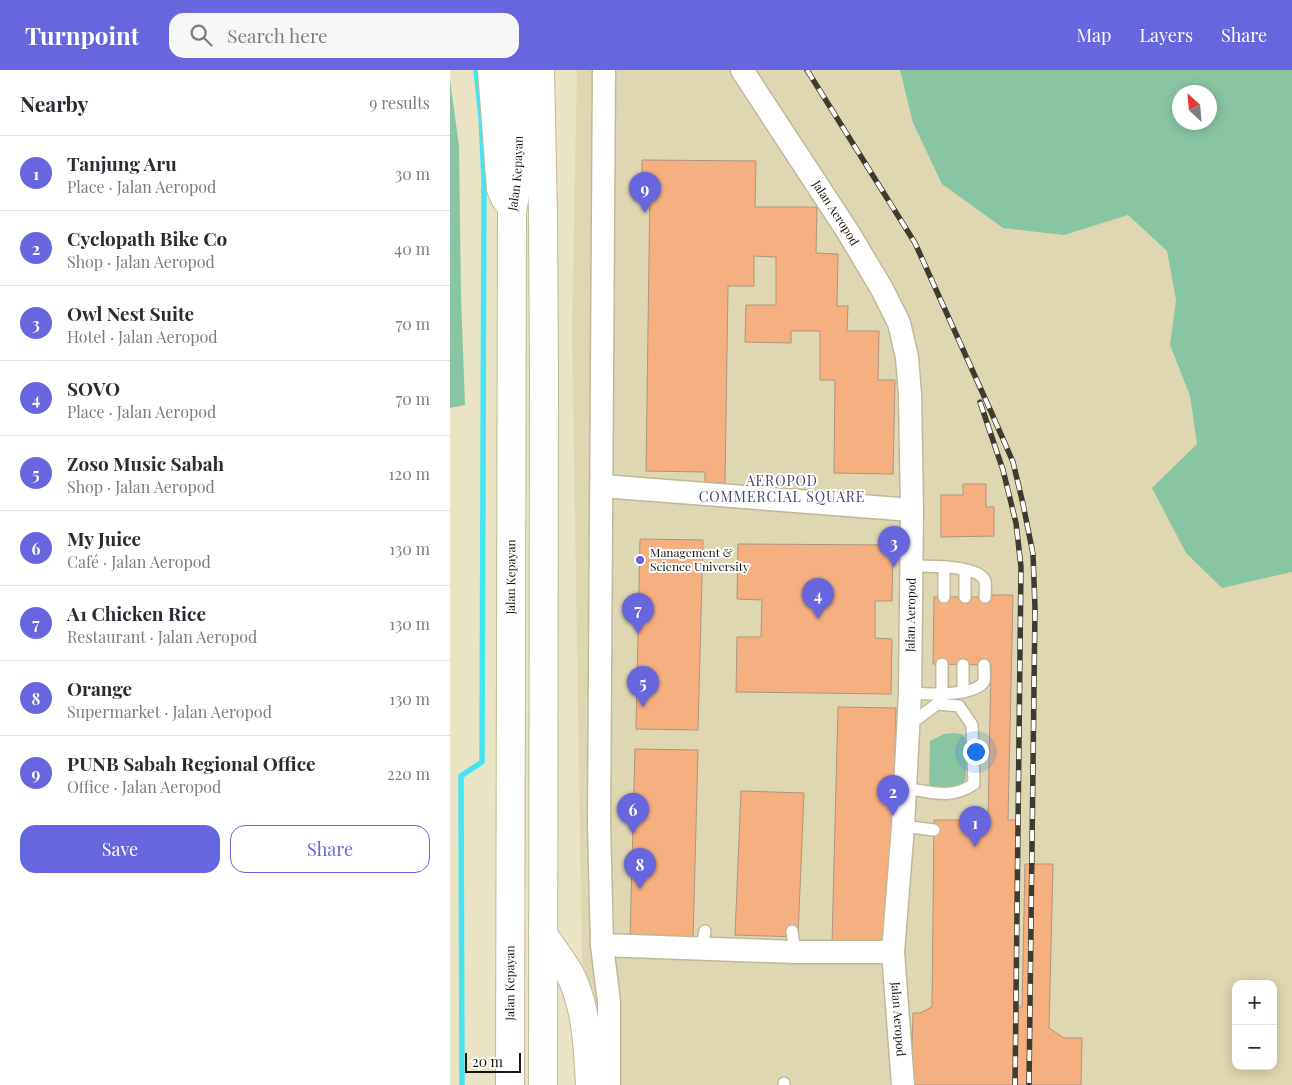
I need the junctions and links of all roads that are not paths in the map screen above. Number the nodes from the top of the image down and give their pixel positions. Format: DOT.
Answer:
graph roads {
  1 [pos="492,70"];
  2 [pos="516,70"];
  3 [pos="540,70"];
  4 [pos="551,70"];
  5 [pos="595,70"];
  6 [pos="604,70"];
  7 [pos="742,70"];
  8 [pos="541,141"];
  9 [pos="512,212"];
  10 [pos="602,435"];
  11 [pos="602,486"];
  12 [pos="912,510"];
  13 [pos="912,566"];
  14 [pos="944,567"];
  15 [pos="965,570"];
  16 [pos="944,597"];
  17 [pos="985,597"];
  18 [pos="965,598"];
  19 [pos="942,664"];
  20 [pos="963,665"];
  21 [pos="984,665"];
  22 [pos="963,691"];
  23 [pos="910,693"];
  24 [pos="942,695"];
  25 [pos="909,726"];
  26 [pos="905,788"];
  27 [pos="903,826"];
  28 [pos="934,830"];
  29 [pos="543,934"];
  30 [pos="602,945"];
  31 [pos="892,952"];
  32 [pos="510,1085"];
  33 [pos="544,1085"];
  34 [pos="590,1085"];
  35 [pos="609,1085"];
  36 [pos="903,1085"];
  1 -- 9 [label="highway"];
  2 -- 9 [label="highway, Jalan Kepayan"];
  3 -- 8 [label="highway, Jalan Kepayan"];
  4 -- 8 [label="highway"];
  5 -- 10 [label="street"];
  6 -- 10 [label="street"];
  7 -- 12 [label="street, Jalan Aeropod"];
  8 -- 29 [label="highway, Jalan Kepayan"];
  9 -- 32 [label="highway, Jalan Kepayan"];
  10 -- 11 [label="street"];
  11 -- 12 [label="street"];
  11 -- 30 [label="street"];
  12 -- 13 [label="street, Jalan Aeropod"];
  13 -- 14 [label="lane"];
  13 -- 23 [label="street, Jalan Aeropod"];
  14 -- 15 [label="lane"];
  14 -- 16 [label="lane"];
  15 -- 17 [label="lane"];
  15 -- 18 [label="lane"];
  19 -- 24 [label="lane"];
  20 -- 22 [label="lane"];
  21 -- 22 [label="lane"];
  22 -- 24 [label="lane"];
  23 -- 24 [label="lane"];
  23 -- 25 [label="street, Jalan Aeropod"];
  25 -- 26 [label="street, Jalan Aeropod"];
  25 -- 26 [label="lane"];
  26 -- 27 [label="street, Jalan Aeropod"];
  27 -- 28 [label="lane"];
  27 -- 31 [label="street, Jalan Aeropod"];
  29 -- 33 [label="highway, Jalan Kepayan"];
  29 -- 34 [label="highway"];
  30 -- 31 [label="street"];
  30 -- 35 [label="street"];
  31 -- 36 [label="street, Jalan Aeropod"];
}
